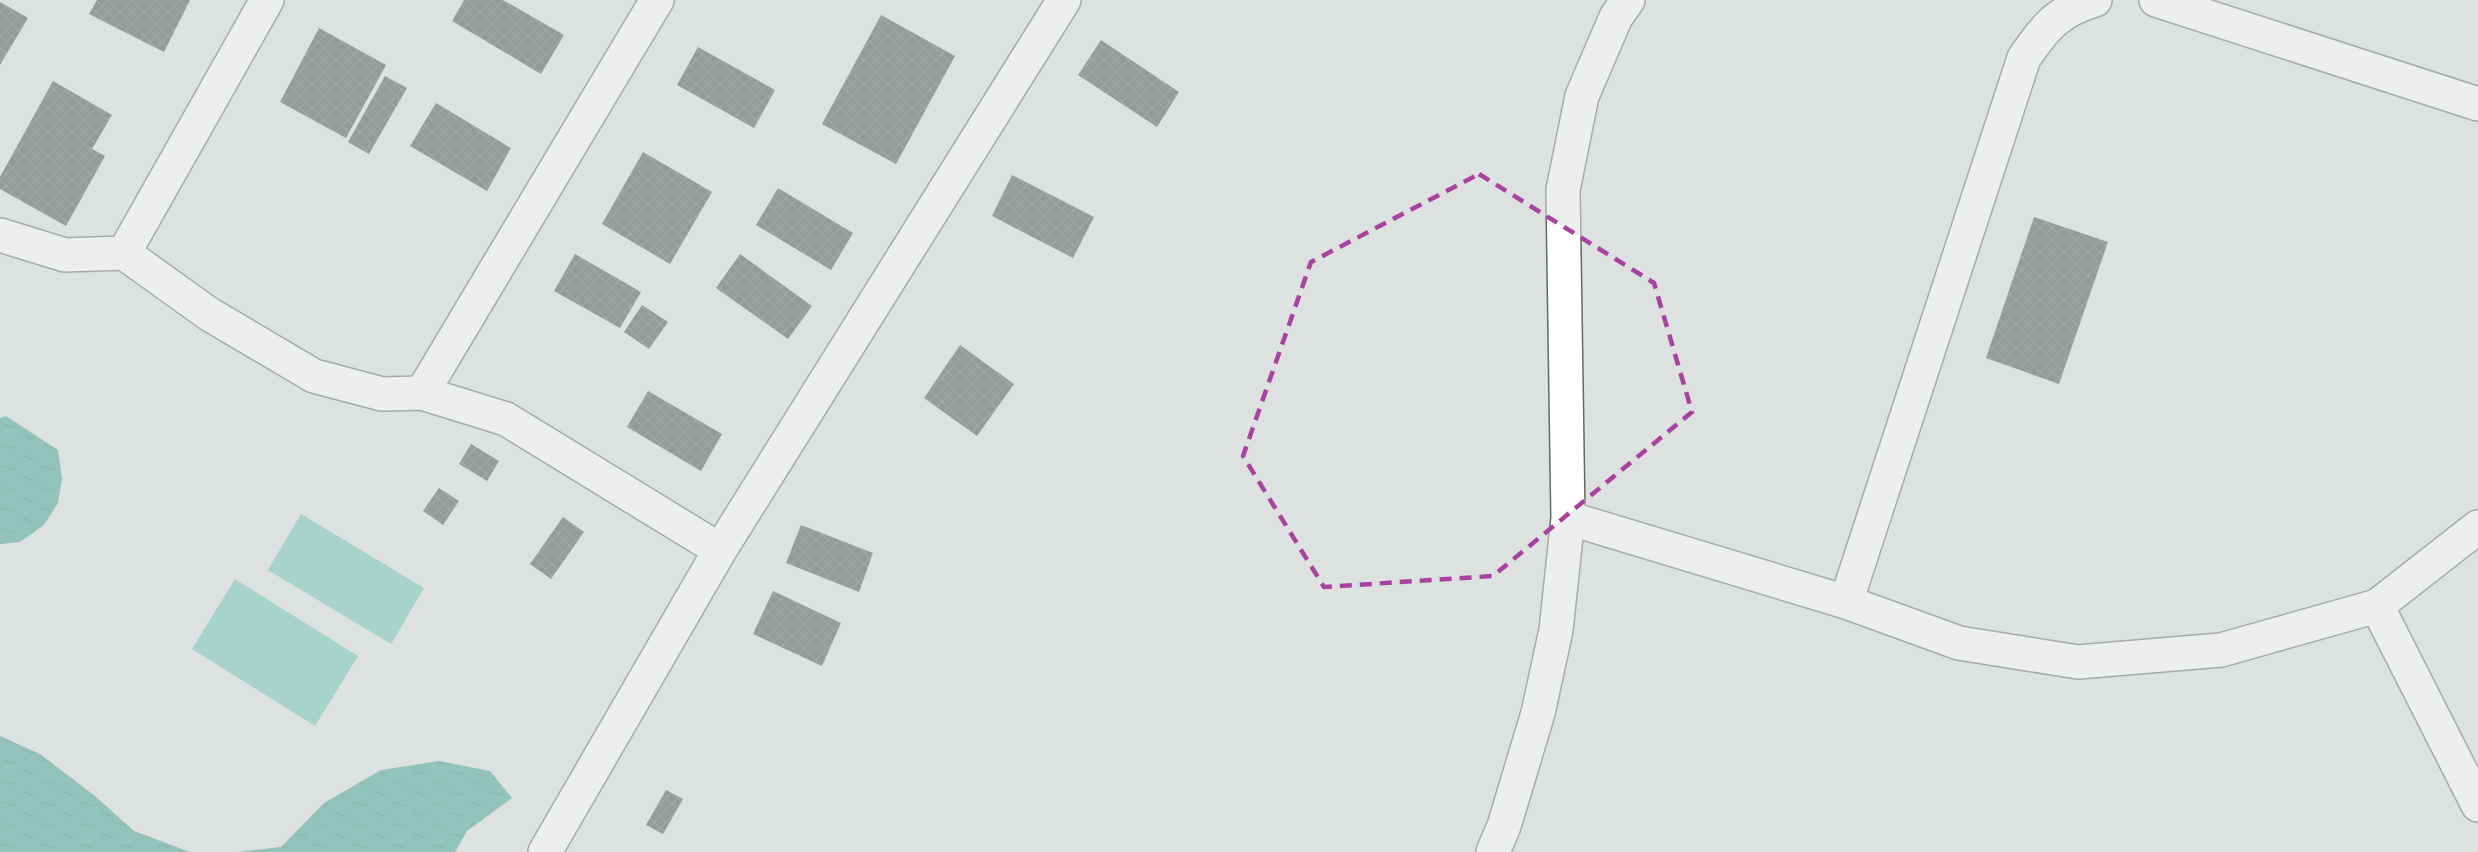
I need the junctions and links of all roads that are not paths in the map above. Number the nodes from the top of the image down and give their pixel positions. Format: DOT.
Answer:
graph roads {
  1 [pos="267,0"];
  2 [pos="657,0"];
  3 [pos="1064,0"];
  4 [pos="1628,0"];
  5 [pos="2156,0"];
  6 [pos="2081,2"];
  7 [pos="2478,104"];
  8 [pos="0,236"];
  9 [pos="124,254"];
  10 [pos="422,393"];
  11 [pos="1568,518"];
  12 [pos="2478,527"];
  13 [pos="720,550"];
  14 [pos="1846,602"];
  15 [pos="2377,606"];
  16 [pos="2478,805"];
  17 [pos="545,852"];
  18 [pos="1493,852"];
  1 -- 9 [label="street"];
  2 -- 10 [label="street"];
  3 -- 13 [label="street"];
  4 -- 11 [label="street"];
  5 -- 7 [label="street"];
  6 -- 14 [label="street"];
  8 -- 9 [label="street"];
  9 -- 10 [label="street"];
  10 -- 13 [label="street"];
  11 -- 14 [label="street"];
  11 -- 18 [label="street"];
  12 -- 15 [label="street"];
  13 -- 17 [label="street"];
  14 -- 15 [label="street"];
  15 -- 16 [label="street"];
}
